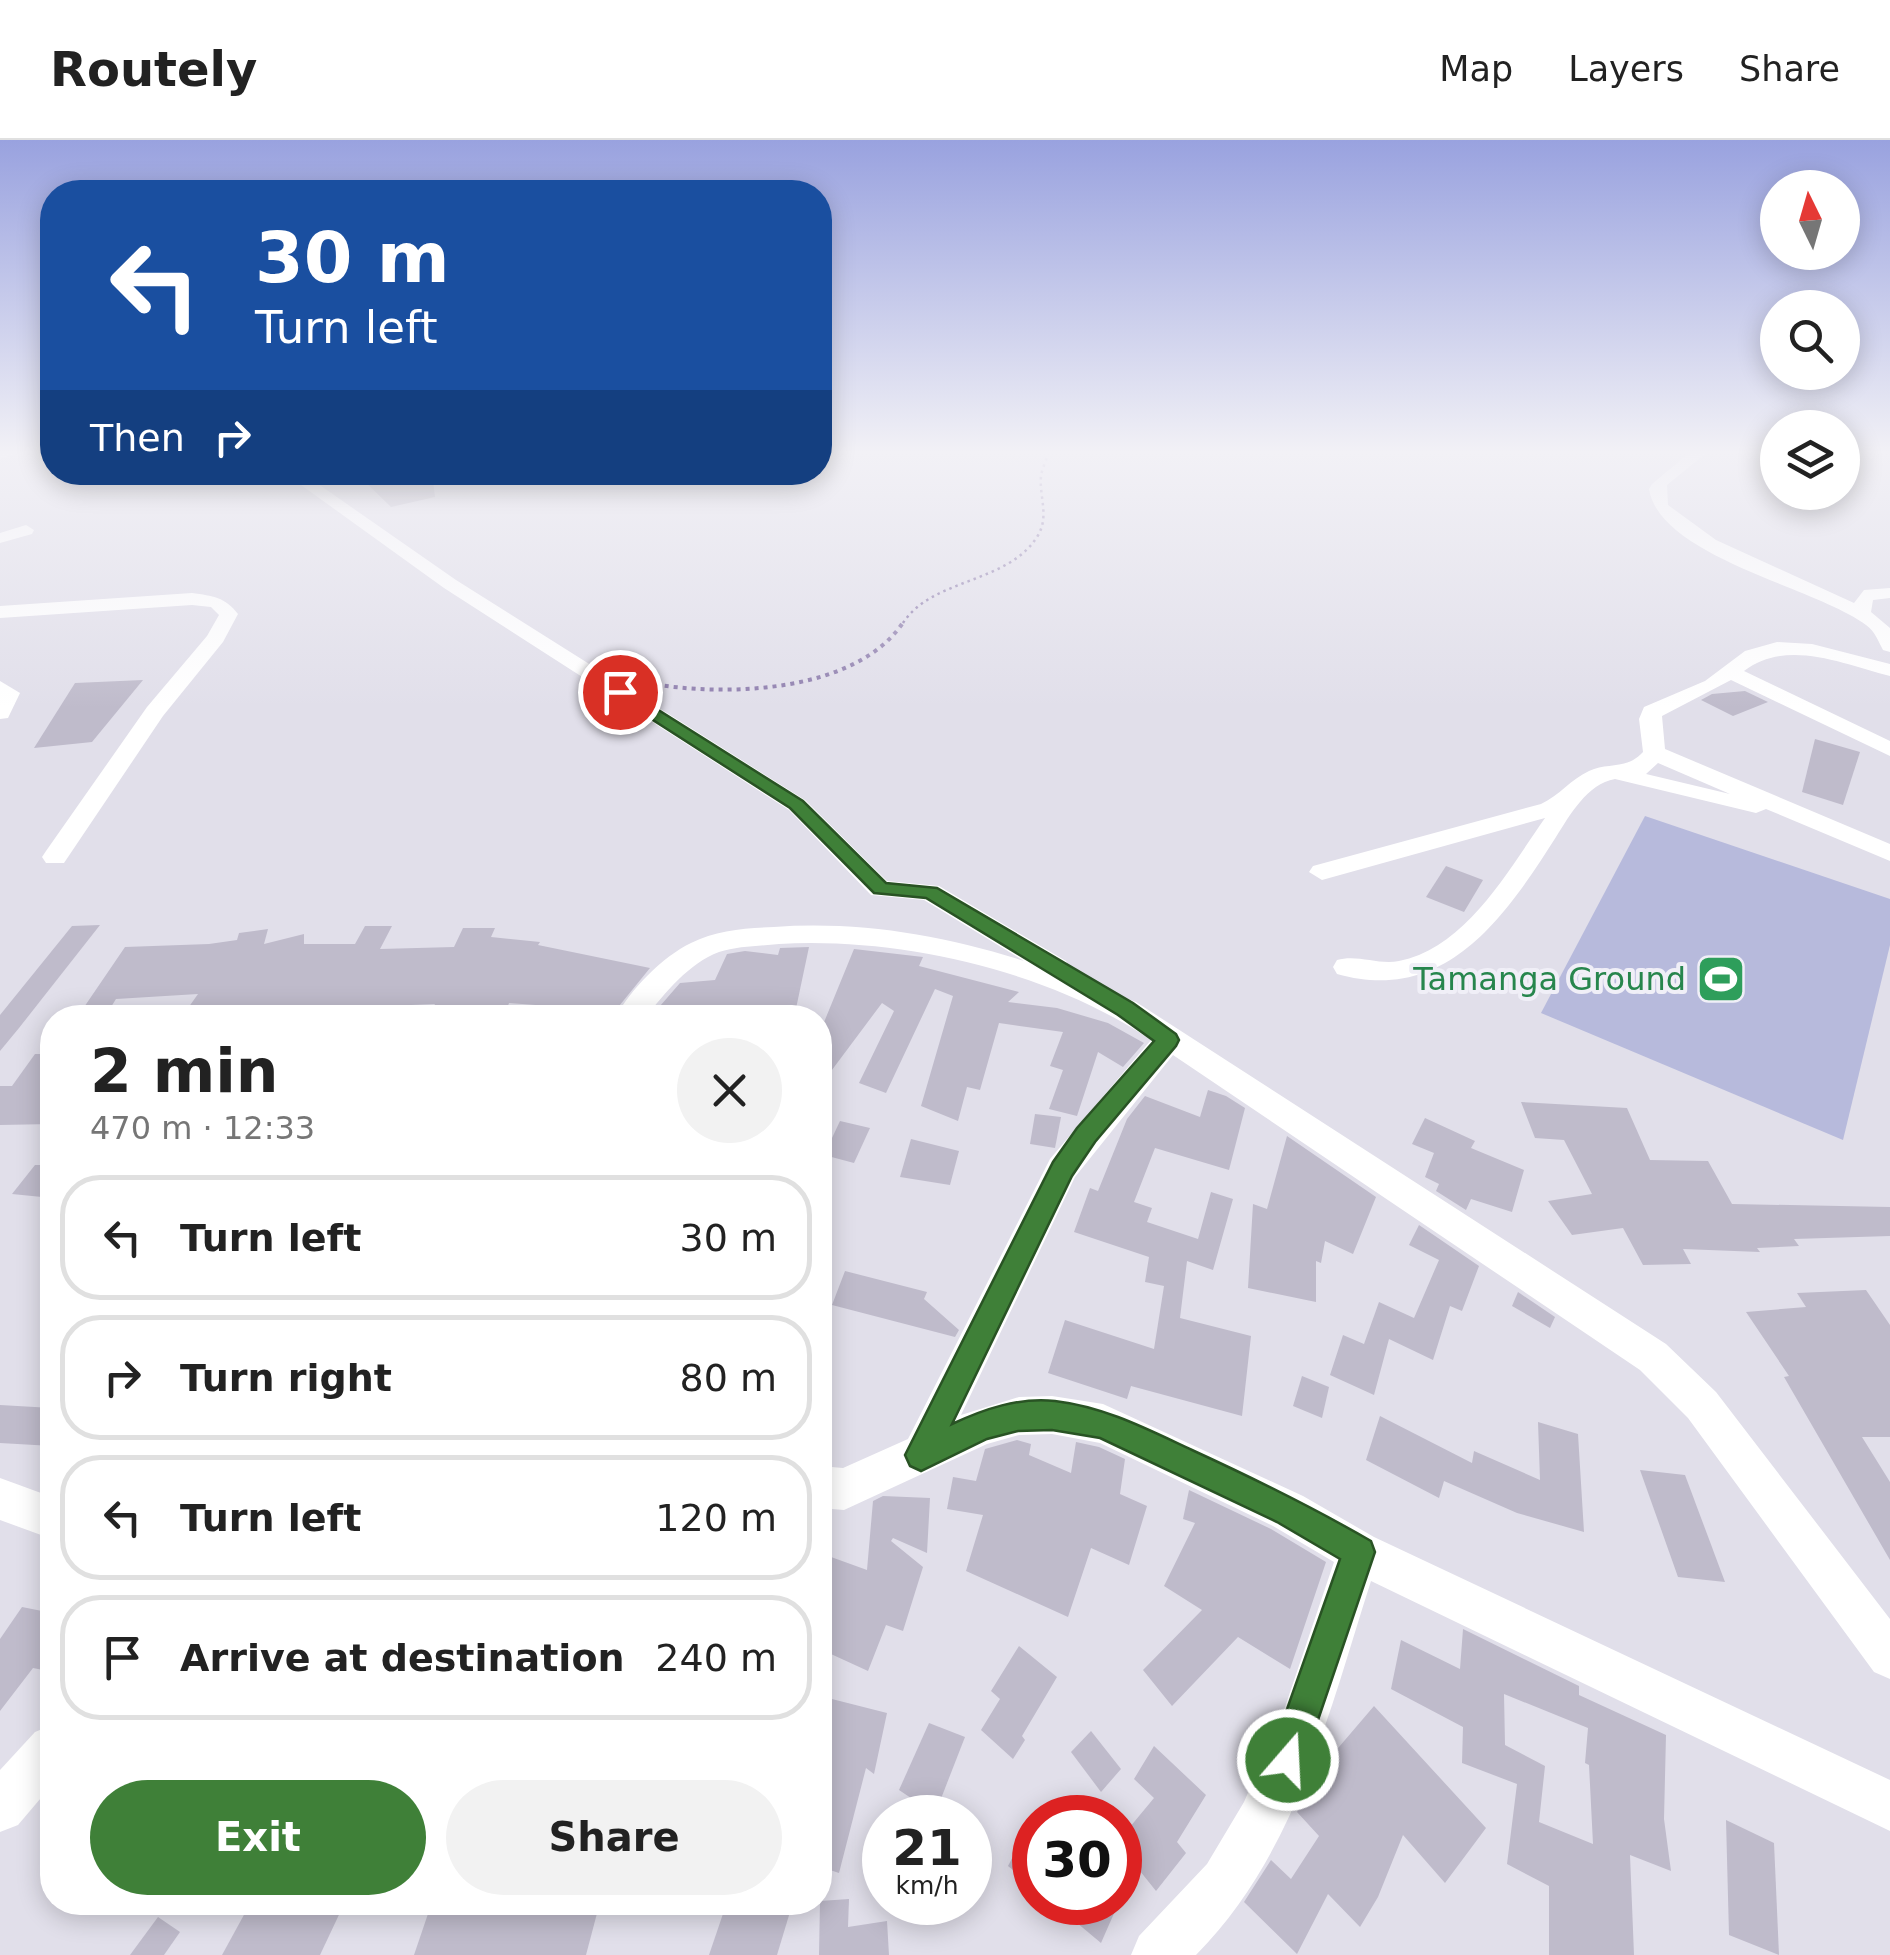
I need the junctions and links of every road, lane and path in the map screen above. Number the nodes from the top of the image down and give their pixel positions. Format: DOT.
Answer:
graph roads {
  1 [pos="385,539"];
  2 [pos="1035,539"];
  3 [pos="1701,539"];
  4 [pos="1890,593"];
  5 [pos="0,612"];
  6 [pos="1862,614"];
  7 [pos="1890,646"];
  8 [pos="1890,670"];
  9 [pos="1730,672"];
  10 [pos="590,673"];
  11 [pos="0,688"];
  12 [pos="0,713"];
  13 [pos="1890,749"];
  14 [pos="1654,752"];
  15 [pos="1618,773"];
  16 [pos="1569,800"];
  17 [pos="1805,814"];
  18 [pos="1890,853"];
  19 [pos="55,857"];
  20 [pos="1322,872"];
  21 [pos="1348,967"];
  22 [pos="642,1005"];
  23 [pos="1126,1009"];
  24 [pos="1168,1040"];
  25 [pos="921,1455"];
  26 [pos="832,1488"];
  27 [pos="0,1499"];
  28 [pos="40,1514"];
  29 [pos="1359,1552"];
  30 [pos="1890,1656"];
  31 [pos="40,1762"];
  32 [pos="1890,1806"];
  33 [pos="0,1807"];
  34 [pos="1158,1955"];
  1 -- 10 [label="street"];
  2 -- 10 [label="path"];
  3 -- 6 [label="street"];
  4 -- 6 [label="street"];
  5 -- 19 [label="street"];
  6 -- 7 [label="street"];
  8 -- 9 [label="street"];
  9 -- 13 [label="street"];
  9 -- 14 [label="street"];
  10 -- 23 [label="street"];
  11 -- 12 [label="street"];
  14 -- 15 [label="street"];
  14 -- 17 [label="street"];
  15 -- 16 [label="street"];
  15 -- 17 [label="street"];
  16 -- 20 [label="street"];
  16 -- 21 [label="street"];
  17 -- 18 [label="street"];
  22 -- 23 [label="street"];
  23 -- 24 [label="street"];
  24 -- 25 [label="street"];
  24 -- 30 [label="street"];
  25 -- 26 [label="street"];
  25 -- 29 [label="street"];
  27 -- 28 [label="street"];
  29 -- 32 [label="street"];
  29 -- 34 [label="street"];
  31 -- 33 [label="street"];
}
